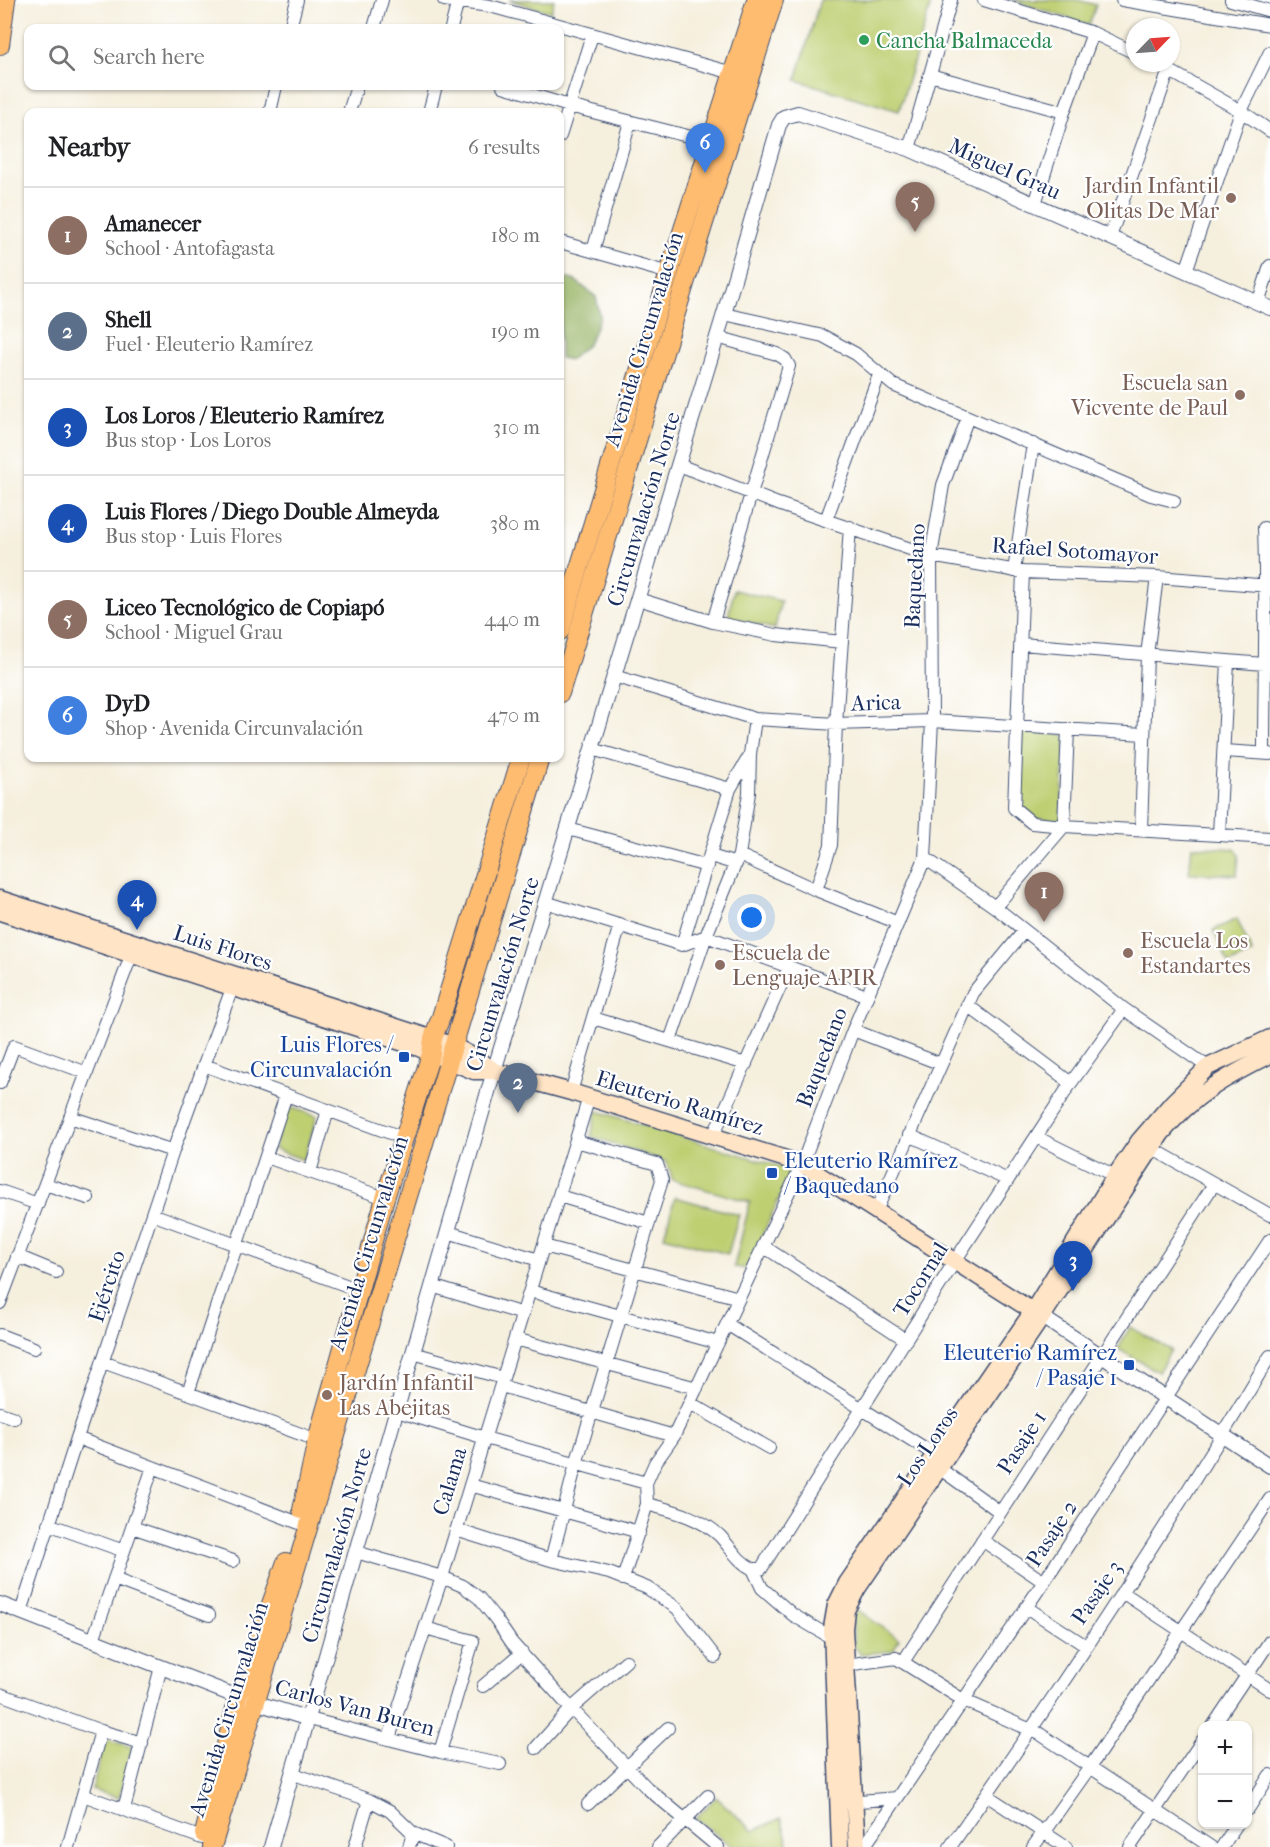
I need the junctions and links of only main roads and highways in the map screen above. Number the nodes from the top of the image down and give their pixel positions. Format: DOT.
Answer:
graph roads {
  1 [pos="6,0"];
  2 [pos="774,0"];
  3 [pos="752,1"];
  4 [pos="0,45"];
  5 [pos="741,75"];
  6 [pos="564,618"];
  7 [pos="564,679"];
  8 [pos="520,762"];
  9 [pos="539,762"];
  10 [pos="0,898"];
  11 [pos="0,912"];
  12 [pos="134,948"];
  13 [pos="1270,1038"];
  14 [pos="441,1049"];
  15 [pos="1270,1055"];
  16 [pos="1145,1144"];
  17 [pos="1037,1314"];
  18 [pos="937,1461"];
  19 [pos="247,1700"];
  20 [pos="847,1802"];
  21 [pos="205,1844"];
  22 [pos="840,1847"];
  23 [pos="857,1847"];
  1 -- 4 [label="main road"];
  2 -- 5 [label="main road, Avenida Circunvalación"];
  3 -- 5 [label="main road, Avenida Circunvalación"];
  5 -- 6 [label="main road, Avenida Circunvalación"];
  5 -- 7 [label="main road, Avenida Circunvalación"];
  8 -- 14 [label="main road, Avenida Circunvalación"];
  9 -- 14 [label="main road, Avenida Circunvalación"];
  10 -- 12 [label="main road, Luis Flores"];
  11 -- 12 [label="main road, Luis Flores"];
  12 -- 14 [label="main road, Luis Flores"];
  13 -- 16 [label="main road, Los Loros"];
  14 -- 17 [label="main road, Eleuterio Ramírez"];
  14 -- 19 [label="main road, Avenida Circunvalación"];
  14 -- 19 [label="main road, Avenida Circunvalación"];
  15 -- 16 [label="main road, Los Loros"];
  16 -- 17 [label="main road, Los Loros"];
  16 -- 17 [label="main road, Los Loros"];
  17 -- 18 [label="main road, Los Loros"];
  18 -- 20 [label="main road, Los Loros"];
  18 -- 20 [label="main road, Los Loros"];
  19 -- 21 [label="main road, Avenida Circunvalación"];
  20 -- 22 [label="main road, Los Loros"];
  20 -- 23 [label="main road, Los Loros"];
}
